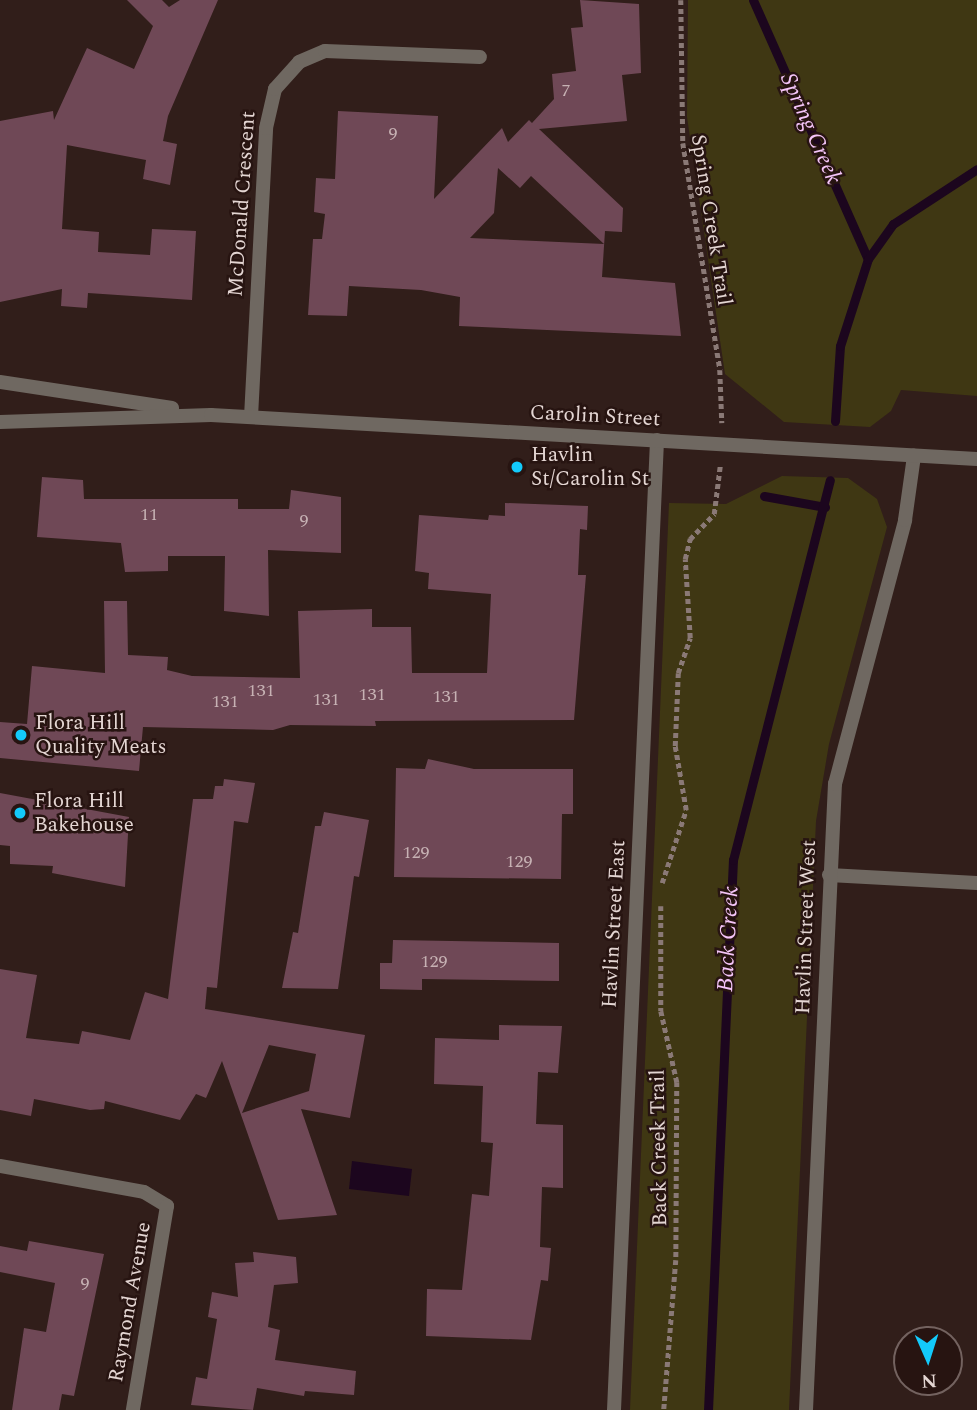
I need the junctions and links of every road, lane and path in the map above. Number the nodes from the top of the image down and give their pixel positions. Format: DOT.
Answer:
graph roads {
  1 [pos="681,0"];
  2 [pos="480,57"];
  3 [pos="0,382"];
  4 [pos="211,415"];
  5 [pos="251,417"];
  6 [pos="0,422"];
  7 [pos="657,440"];
  8 [pos="721,444"];
  9 [pos="914,456"];
  10 [pos="977,459"];
  11 [pos="829,875"];
  12 [pos="977,883"];
  13 [pos="0,1166"];
  14 [pos="134,1410"];
  15 [pos="614,1410"];
  16 [pos="664,1410"];
  17 [pos="806,1410"];
  1 -- 8 [label="path, Spring Creek Trail"];
  2 -- 5 [label="street, McDonald Crescent"];
  3 -- 4 [label="street, Carolin Street"];
  4 -- 5 [label="street, Carolin Street"];
  4 -- 6 [label="street, Carolin Street"];
  5 -- 7 [label="street, Carolin Street"];
  7 -- 8 [label="street, Carolin Street"];
  7 -- 15 [label="street, Havlin Street East"];
  8 -- 9 [label="street, Carolin Street"];
  8 -- 16 [label="path, Back Creek Trail"];
  9 -- 10 [label="street, Carolin Street"];
  9 -- 11 [label="street, Havlin Street West"];
  11 -- 12 [label="street"];
  11 -- 17 [label="street, Havlin Street West"];
  13 -- 14 [label="street, Raymond Avenue"];
}
